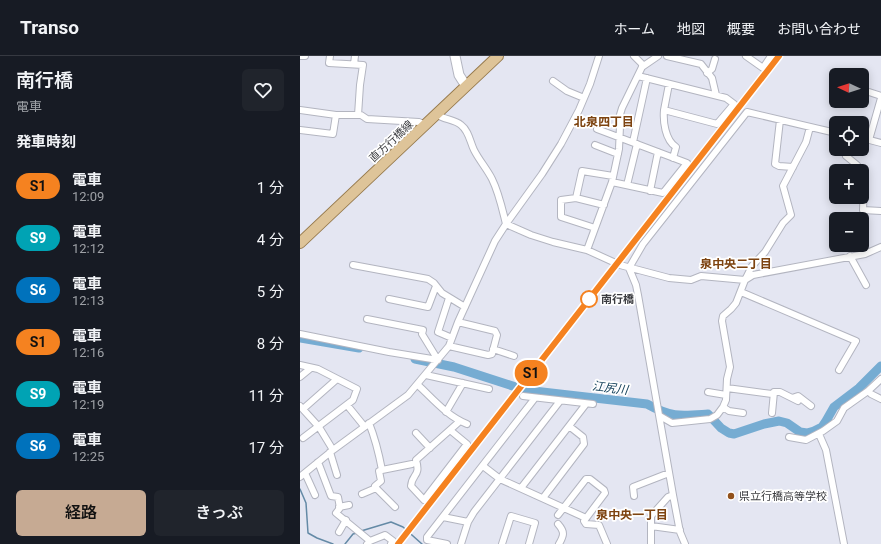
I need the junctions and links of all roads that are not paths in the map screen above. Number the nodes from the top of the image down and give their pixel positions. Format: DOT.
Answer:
graph roads {
  1 [pos="300,56"];
  2 [pos="305,56"];
  3 [pos="330,56"];
  4 [pos="355,56"];
  5 [pos="455,56"];
  6 [pos="498,56"];
  7 [pos="599,56"];
  8 [pos="658,56"];
  9 [pos="667,56"];
  10 [pos="746,56"];
  11 [pos="772,56"];
  12 [pos="639,57"];
  13 [pos="691,59"];
  14 [pos="716,59"];
  15 [pos="354,64"];
  16 [pos="642,67"];
  17 [pos="707,73"];
  18 [pos="638,76"];
  19 [pos="648,78"];
  20 [pos="553,81"];
  21 [pos="669,84"];
  22 [pos="466,86"];
  23 [pos="869,92"];
  24 [pos="716,95"];
  25 [pos="881,97"];
  26 [pos="584,98"];
  27 [pos="300,110"];
  28 [pos="664,110"];
  29 [pos="436,114"];
  30 [pos="336,115"];
  31 [pos="358,115"];
  32 [pos="780,120"];
  33 [pos="425,125"];
  34 [pos="810,127"];
  35 [pos="597,129"];
  36 [pos="300,130"];
  37 [pos="829,131"];
  38 [pos="620,138"];
  39 [pos="869,140"];
  40 [pos="635,143"];
  41 [pos="881,143"];
  42 [pos="595,145"];
  43 [pos="658,152"];
  44 [pos="618,154"];
  45 [pos="846,156"];
  46 [pos="673,158"];
  47 [pos="856,164"];
  48 [pos="793,167"];
  49 [pos="612,179"];
  50 [pos="627,185"];
  51 [pos="650,190"];
  52 [pos="576,198"];
  53 [pos="863,204"];
  54 [pos="604,205"];
  55 [pos="881,211"];
  56 [pos="506,224"];
  57 [pos="595,228"];
  58 [pos="300,243"];
  59 [pos="881,247"];
  60 [pos="587,250"];
  61 [pos="850,256"];
  62 [pos="353,265"];
  63 [pos="629,268"];
  64 [pos="745,280"];
  65 [pos="866,285"];
  66 [pos="436,286"];
  67 [pos="740,292"];
  68 [pos="449,298"];
  69 [pos="389,299"];
  70 [pos="465,307"];
  71 [pos="367,318"];
  72 [pos="458,322"];
  73 [pos="300,334"];
  74 [pos="452,338"];
  75 [pos="449,346"];
  76 [pos="493,349"];
  77 [pos="514,356"];
  78 [pos="438,360"];
  79 [pos="300,366"];
  80 [pos="311,368"];
  81 [pos="839,370"];
  82 [pos="426,375"];
  83 [pos="300,378"];
  84 [pos="881,378"];
  85 [pos="337,379"];
  86 [pos="463,383"];
  87 [pos="418,384"];
  88 [pos="727,388"];
  89 [pos="489,389"];
  90 [pos="868,391"];
  91 [pos="708,392"];
  92 [pos="774,392"];
  93 [pos="726,395"];
  94 [pos="522,396"];
  95 [pos="535,398"];
  96 [pos="792,398"];
  97 [pos="881,399"];
  98 [pos="560,400"];
  99 [pos="798,401"];
  100 [pos="347,405"];
  101 [pos="811,406"];
  102 [pos="302,407"];
  103 [pos="723,407"];
  104 [pos="446,412"];
  105 [pos="744,413"];
  106 [pos="772,413"];
  107 [pos="660,416"];
  108 [pos="460,421"];
  109 [pos="367,424"];
  110 [pos="467,424"];
  111 [pos="569,426"];
  112 [pos="319,427"];
  113 [pos="450,430"];
  114 [pos="416,432"];
  115 [pos="818,434"];
  116 [pos="789,437"];
  117 [pos="303,438"];
  118 [pos="430,448"];
  119 [pos="332,451"];
  120 [pos="318,462"];
  121 [pos="412,464"];
  122 [pos="483,466"];
  123 [pos="382,470"];
  124 [pos="305,473"];
  125 [pos="669,474"];
  126 [pos="337,475"];
  127 [pos="300,477"];
  128 [pos="500,479"];
  129 [pos="376,488"];
  130 [pos="521,488"];
  131 [pos="362,494"];
  132 [pos="315,495"];
  133 [pos="673,495"];
  134 [pos="634,496"];
  135 [pos="543,498"];
  136 [pos="349,505"];
  137 [pos="395,507"];
  138 [pos="564,508"];
  139 [pos="330,509"];
  140 [pos="338,510"];
  141 [pos="558,515"];
  142 [pos="443,517"];
  143 [pos="586,518"];
  144 [pos="346,520"];
  145 [pos="468,522"];
  146 [pos="558,524"];
  147 [pos="651,526"];
  148 [pos="680,530"];
  149 [pos="339,532"];
  150 [pos="369,542"];
  151 [pos="391,544"];
  152 [pos="447,544"];
  153 [pos="461,544"];
  154 [pos="502,544"];
  155 [pos="529,544"];
  156 [pos="559,544"];
  157 [pos="607,544"];
  158 [pos="651,544"];
  159 [pos="685,544"];
  160 [pos="844,544"];
  1 -- 2 [label="street"];
  3 -- 15 [label="street"];
  4 -- 15 [label="street"];
  5 -- 22 [label="street"];
  6 -- 22 [label="main road, 直方行橋線"];
  7 -- 26 [label="street"];
  8 -- 16 [label="street"];
  9 -- 13 [label="street"];
  10 -- 11 [label="street"];
  12 -- 16 [label="street"];
  13 -- 17 [label="street"];
  14 -- 17 [label="street"];
  15 -- 31 [label="street"];
  16 -- 18 [label="street"];
  17 -- 24 [label="street"];
  18 -- 19 [label="street"];
  18 -- 38 [label="street"];
  19 -- 21 [label="street"];
  19 -- 40 [label="street"];
  20 -- 26 [label="street"];
  21 -- 24 [label="street"];
  21 -- 28 [label="street"];
  22 -- 29 [label="main road, 直方行橋線"];
  23 -- 25 [label="street"];
  24 -- 28 [label="street"];
  25 -- 39 [label="street"];
  26 -- 56 [label="street"];
  27 -- 30 [label="street"];
  28 -- 46 [label="street"];
  29 -- 33 [label="main road, 直方行橋線"];
  29 -- 56 [label="street"];
  30 -- 31 [label="street"];
  30 -- 36 [label="street"];
  31 -- 33 [label="street"];
  32 -- 34 [label="street"];
  32 -- 48 [label="street"];
  32 -- 63 [label="street"];
  33 -- 58 [label="main road, 直方行橋線"];
  34 -- 37 [label="street"];
  34 -- 48 [label="street"];
  35 -- 38 [label="street"];
  38 -- 40 [label="street"];
  38 -- 44 [label="street"];
  39 -- 41 [label="street"];
  40 -- 43 [label="street"];
  40 -- 50 [label="street"];
  42 -- 44 [label="street"];
  43 -- 46 [label="street"];
  43 -- 51 [label="street"];
  44 -- 49 [label="street"];
  45 -- 47 [label="street"];
  46 -- 51 [label="street"];
  48 -- 64 [label="street"];
  49 -- 50 [label="street"];
  49 -- 52 [label="street"];
  49 -- 54 [label="street"];
  50 -- 51 [label="street"];
  52 -- 54 [label="street"];
  52 -- 57 [label="street"];
  53 -- 55 [label="street"];
  54 -- 57 [label="street"];
  56 -- 60 [label="street"];
  56 -- 70 [label="street"];
  57 -- 60 [label="street"];
  59 -- 61 [label="street"];
  60 -- 63 [label="street"];
  61 -- 64 [label="street"];
  61 -- 65 [label="street"];
  62 -- 66 [label="street"];
  63 -- 64 [label="street"];
  63 -- 107 [label="street"];
  64 -- 67 [label="street"];
  66 -- 68 [label="street"];
  66 -- 69 [label="street"];
  67 -- 81 [label="street"];
  67 -- 88 [label="street"];
  68 -- 70 [label="street"];
  68 -- 74 [label="street"];
  70 -- 72 [label="street"];
  71 -- 78 [label="street"];
  72 -- 74 [label="street"];
  72 -- 76 [label="street"];
  73 -- 78 [label="street"];
  74 -- 75 [label="street"];
  75 -- 76 [label="street"];
  75 -- 78 [label="street"];
  76 -- 77 [label="street"];
  78 -- 82 [label="street"];
  79 -- 80 [label="street"];
  80 -- 83 [label="street"];
  80 -- 85 [label="street"];
  82 -- 86 [label="street"];
  82 -- 87 [label="street"];
  84 -- 90 [label="street"];
  85 -- 100 [label="street"];
  85 -- 102 [label="street"];
  86 -- 89 [label="street"];
  86 -- 104 [label="street"];
  87 -- 104 [label="street"];
  87 -- 109 [label="street"];
  88 -- 92 [label="street"];
  88 -- 93 [label="street"];
  90 -- 97 [label="street"];
  90 -- 115 [label="street"];
  91 -- 93 [label="street"];
  92 -- 96 [label="street"];
  92 -- 106 [label="street"];
  93 -- 103 [label="street"];
  94 -- 95 [label="street"];
  95 -- 98 [label="street"];
  95 -- 122 [label="street"];
  96 -- 99 [label="street"];
  96 -- 101 [label="street"];
  98 -- 111 [label="street"];
  98 -- 128 [label="street"];
  100 -- 109 [label="street"];
  100 -- 112 [label="street"];
  102 -- 112 [label="street"];
  103 -- 105 [label="street"];
  103 -- 107 [label="street"];
  104 -- 108 [label="street"];
  107 -- 125 [label="street"];
  108 -- 110 [label="street"];
  108 -- 113 [label="street"];
  109 -- 119 [label="street"];
  109 -- 123 [label="street"];
  111 -- 130 [label="street"];
  111 -- 135 [label="street"];
  112 -- 117 [label="street"];
  112 -- 119 [label="street"];
  113 -- 118 [label="street"];
  113 -- 118 [label="street"];
  114 -- 118 [label="street"];
  115 -- 116 [label="street"];
  115 -- 160 [label="street"];
  119 -- 120 [label="street"];
  119 -- 126 [label="street"];
  120 -- 124 [label="street"];
  120 -- 140 [label="street"];
  121 -- 123 [label="street"];
  122 -- 128 [label="street"];
  122 -- 142 [label="street"];
  123 -- 129 [label="street"];
  124 -- 127 [label="street"];
  124 -- 132 [label="street"];
  125 -- 133 [label="street"];
  125 -- 134 [label="street"];
  128 -- 130 [label="street"];
  128 -- 145 [label="street"];
  129 -- 131 [label="street"];
  129 -- 137 [label="street"];
  130 -- 135 [label="street"];
  133 -- 147 [label="street"];
  133 -- 148 [label="street"];
  135 -- 138 [label="street"];
  136 -- 140 [label="street"];
  138 -- 141 [label="street"];
  138 -- 143 [label="street"];
  138 -- 143 [label="street"];
  139 -- 140 [label="street"];
  140 -- 144 [label="street"];
  142 -- 145 [label="street"];
  142 -- 152 [label="street"];
  143 -- 157 [label="street"];
  144 -- 149 [label="street"];
  144 -- 150 [label="street"];
  145 -- 153 [label="street"];
  146 -- 156 [label="street"];
  147 -- 148 [label="street"];
  147 -- 158 [label="street"];
  148 -- 159 [label="street"];
  150 -- 151 [label="street"];
  154 -- 155 [label="street"];
}
